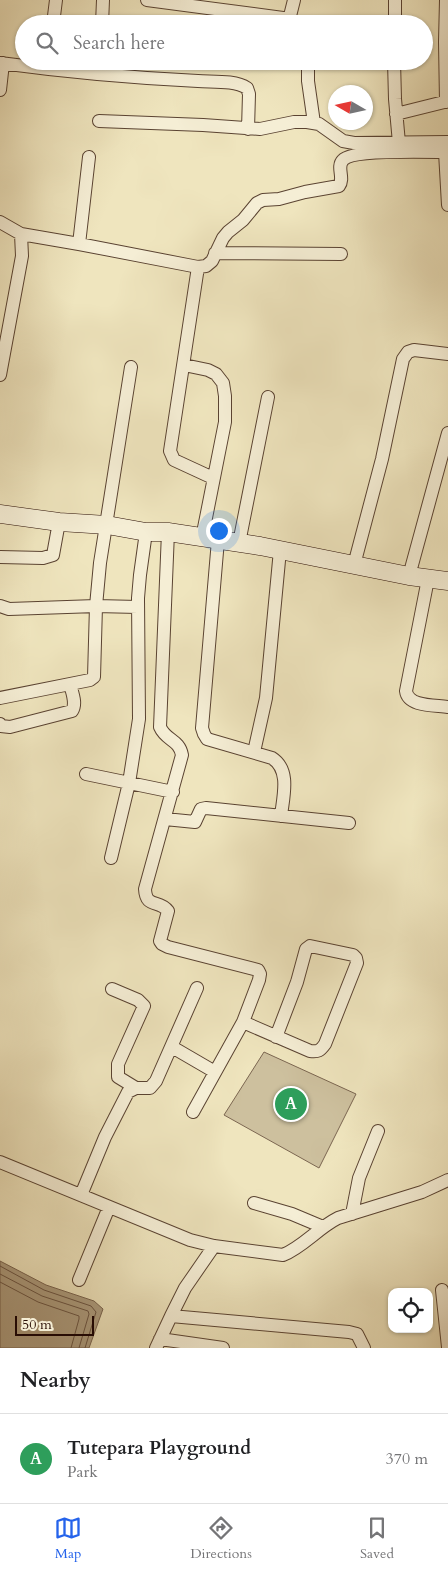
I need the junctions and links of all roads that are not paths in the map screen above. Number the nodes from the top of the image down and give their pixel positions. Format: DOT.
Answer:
graph roads {
  1 [pos="56,0"];
  2 [pos="103,0"];
  3 [pos="147,0"];
  4 [pos="294,0"];
  5 [pos="395,0"];
  6 [pos="446,0"];
  7 [pos="55,15"];
  8 [pos="102,15"];
  9 [pos="260,15"];
  10 [pos="290,15"];
  11 [pos="395,15"];
  12 [pos="2,63"];
  13 [pos="15,64"];
  14 [pos="118,70"];
  15 [pos="308,70"];
  16 [pos="394,70"];
  17 [pos="0,90"];
  18 [pos="447,101"];
  19 [pos="396,114"];
  20 [pos="99,121"];
  21 [pos="314,123"];
  22 [pos="248,129"];
  23 [pos="399,144"];
  24 [pos="447,149"];
  25 [pos="89,157"];
  26 [pos="448,205"];
  27 [pos="0,222"];
  28 [pos="21,234"];
  29 [pos="79,244"];
  30 [pos="215,253"];
  31 [pos="341,254"];
  32 [pos="198,267"];
  33 [pos="448,354"];
  34 [pos="184,365"];
  35 [pos="132,367"];
  36 [pos="0,375"];
  37 [pos="268,397"];
  38 [pos="448,433"];
  39 [pos="213,478"];
  40 [pos="0,514"];
  41 [pos="59,522"];
  42 [pos="107,525"];
  43 [pos="146,532"];
  44 [pos="168,532"];
  45 [pos="210,539"];
  46 [pos="239,543"];
  47 [pos="280,550"];
  48 [pos="0,557"];
  49 [pos="354,565"];
  50 [pos="409,576"];
  51 [pos="428,579"];
  52 [pos="448,582"];
  53 [pos="0,606"];
  54 [pos="96,606"];
  55 [pos="138,607"];
  56 [pos="70,684"];
  57 [pos="0,698"];
  58 [pos="448,707"];
  59 [pos="0,724"];
  60 [pos="254,752"];
  61 [pos="86,774"];
  62 [pos="130,783"];
  63 [pos="173,792"];
  64 [pos="281,816"];
  65 [pos="165,819"];
  66 [pos="349,823"];
  67 [pos="110,858"];
  68 [pos="197,988"];
  69 [pos="112,989"];
  70 [pos="243,1022"];
  71 [pos="276,1037"];
  72 [pos="172,1047"];
  73 [pos="214,1072"];
  74 [pos="136,1088"];
  75 [pos="193,1112"];
  76 [pos="378,1131"];
  77 [pos="0,1162"];
  78 [pos="448,1180"];
  79 [pos="81,1195"];
  80 [pos="254,1203"];
  81 [pos="109,1207"];
  82 [pos="352,1214"];
  83 [pos="323,1227"];
  84 [pos="214,1246"];
  85 [pos="79,1280"];
  86 [pos="442,1290"];
  87 [pos="171,1316"];
  88 [pos="158,1344"];
  89 [pos="448,1347"];
  90 [pos="223,1348"];
  91 [pos="364,1348"];
  1 -- 7 [label="street"];
  2 -- 8 [label="street"];
  3 -- 9 [label="street"];
  4 -- 10 [label="street"];
  5 -- 11 [label="street"];
  6 -- 18 [label="street"];
  12 -- 13 [label="street"];
  12 -- 17 [label="street"];
  14 -- 22 [label="street"];
  15 -- 21 [label="street"];
  16 -- 19 [label="street"];
  18 -- 19 [label="street"];
  19 -- 23 [label="street"];
  20 -- 22 [label="street"];
  21 -- 22 [label="street"];
  21 -- 23 [label="street"];
  23 -- 24 [label="street"];
  24 -- 26 [label="street"];
  24 -- 30 [label="street"];
  25 -- 29 [label="street"];
  27 -- 28 [label="street"];
  28 -- 29 [label="street"];
  28 -- 36 [label="street"];
  29 -- 32 [label="street"];
  30 -- 31 [label="street"];
  30 -- 32 [label="street"];
  32 -- 34 [label="street"];
  33 -- 49 [label="street"];
  34 -- 39 [label="street"];
  34 -- 39 [label="street"];
  35 -- 42 [label="street"];
  37 -- 46 [label="street"];
  38 -- 50 [label="street"];
  39 -- 45 [label="street"];
  40 -- 41 [label="street"];
  41 -- 42 [label="street"];
  41 -- 48 [label="street"];
  42 -- 43 [label="street"];
  42 -- 54 [label="street"];
  43 -- 44 [label="street"];
  43 -- 55 [label="street"];
  44 -- 45 [label="street"];
  44 -- 63 [label="street"];
  45 -- 46 [label="street"];
  45 -- 60 [label="street"];
  46 -- 47 [label="street"];
  47 -- 49 [label="street"];
  47 -- 60 [label="street"];
  49 -- 50 [label="street"];
  50 -- 51 [label="street"];
  51 -- 52 [label="street"];
  51 -- 58 [label="street"];
  53 -- 54 [label="street"];
  54 -- 55 [label="street"];
  54 -- 56 [label="street"];
  55 -- 62 [label="street"];
  56 -- 57 [label="street"];
  56 -- 59 [label="street"];
  60 -- 64 [label="street"];
  61 -- 62 [label="street"];
  62 -- 63 [label="street"];
  62 -- 67 [label="street"];
  63 -- 65 [label="street"];
  64 -- 65 [label="street"];
  64 -- 66 [label="street"];
  65 -- 70 [label="street"];
  68 -- 72 [label="street"];
  69 -- 74 [label="street"];
  70 -- 71 [label="street"];
  70 -- 73 [label="street"];
  71 -- 71 [label="street"];
  72 -- 73 [label="street"];
  72 -- 74 [label="street"];
  73 -- 75 [label="street"];
  74 -- 79 [label="street"];
  76 -- 82 [label="street"];
  77 -- 79 [label="street"];
  78 -- 82 [label="street"];
  79 -- 81 [label="street"];
  80 -- 83 [label="street"];
  81 -- 84 [label="street"];
  81 -- 85 [label="street"];
  82 -- 83 [label="street"];
  83 -- 84 [label="street"];
  84 -- 87 [label="street"];
  86 -- 89 [label="street"];
  87 -- 88 [label="street"];
  87 -- 91 [label="street"];
  88 -- 90 [label="street"];
}
